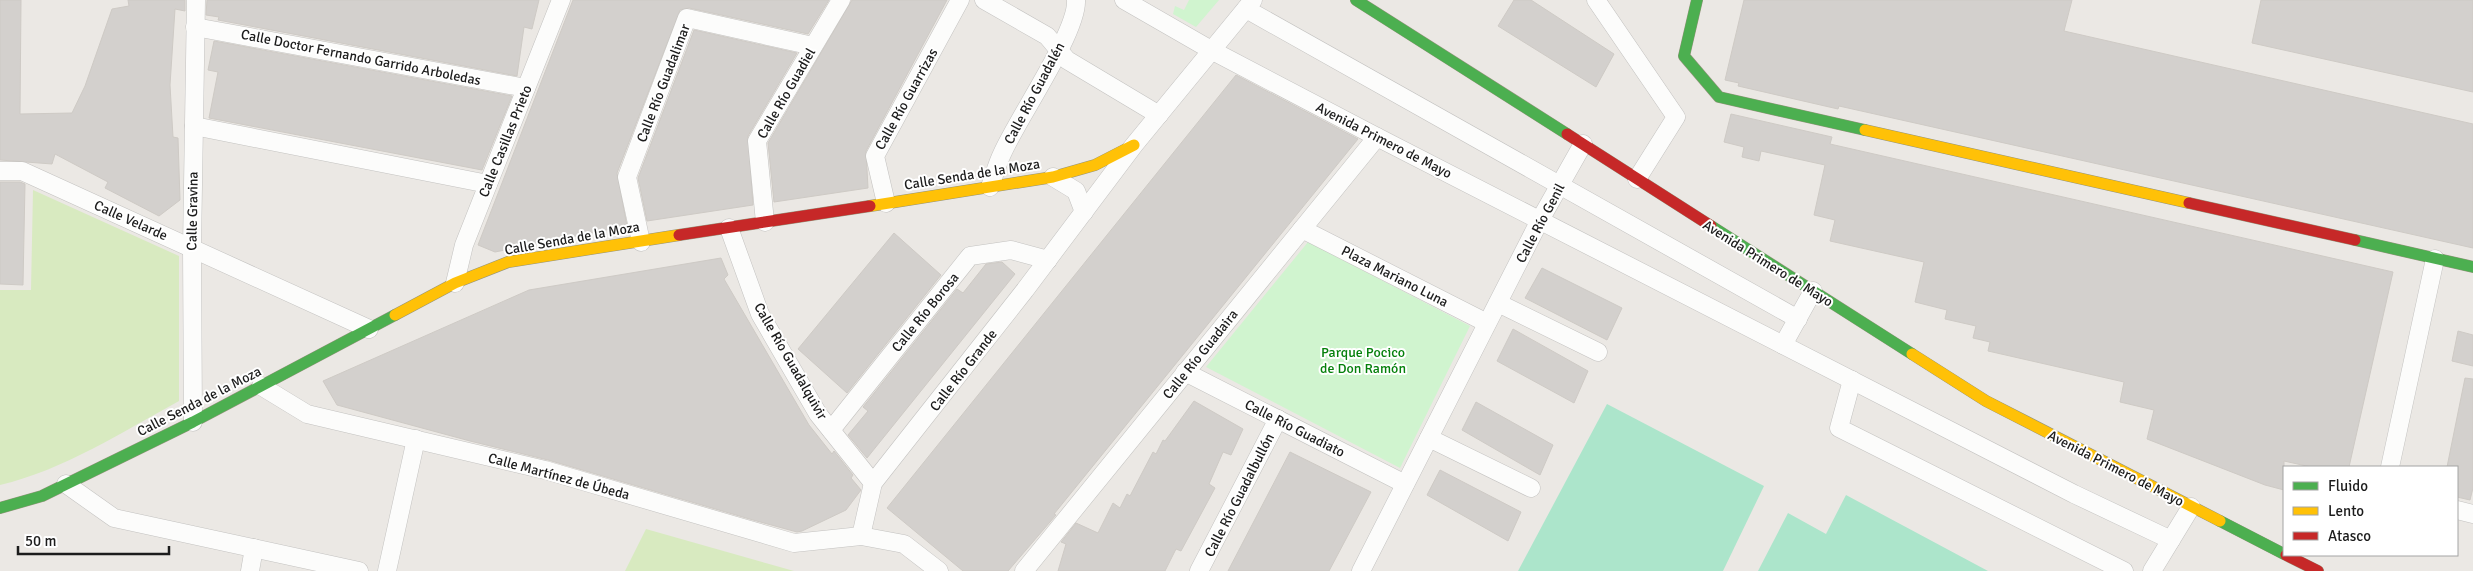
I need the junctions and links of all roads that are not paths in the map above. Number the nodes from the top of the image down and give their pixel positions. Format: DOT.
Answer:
graph roads {
  1 [pos="196,0"];
  2 [pos="561,0"];
  3 [pos="841,0"];
  4 [pos="960,0"];
  5 [pos="984,0"];
  6 [pos="1076,0"];
  7 [pos="1124,0"];
  8 [pos="1356,0"];
  9 [pos="1596,0"];
  10 [pos="1697,0"];
  11 [pos="1250,5"];
  12 [pos="195,27"];
  13 [pos="813,46"];
  14 [pos="1059,49"];
  15 [pos="1211,50"];
  16 [pos="526,88"];
  17 [pos="1159,115"];
  18 [pos="194,126"];
  19 [pos="1378,137"];
  20 [pos="1583,144"];
  21 [pos="1134,145"];
  22 [pos="0,171"];
  23 [pos="1054,176"];
  24 [pos="1637,178"];
  25 [pos="488,184"];
  26 [pos="1561,184"];
  27 [pos="990,186"];
  28 [pos="886,203"];
  29 [pos="1084,212"];
  30 [pos="1540,220"];
  31 [pos="765,222"];
  32 [pos="729,228"];
  33 [pos="1302,229"];
  34 [pos="641,242"];
  35 [pos="192,247"];
  36 [pos="2435,259"];
  37 [pos="1048,260"];
  38 [pos="2473,267"];
  39 [pos="456,283"];
  40 [pos="1812,291"];
  41 [pos="1498,303"];
  42 [pos="1798,318"];
  43 [pos="1487,323"];
  44 [pos="369,329"];
  45 [pos="1783,344"];
  46 [pos="1598,352"];
  47 [pos="1185,372"];
  48 [pos="1852,380"];
  49 [pos="262,386"];
  50 [pos="1278,418"];
  51 [pos="193,422"];
  52 [pos="831,430"];
  53 [pos="1429,438"];
  54 [pos="416,440"];
  55 [pos="2390,466"];
  56 [pos="873,483"];
  57 [pos="66,484"];
  58 [pos="1405,484"];
  59 [pos="1531,488"];
  60 [pos="2191,507"];
  61 [pos="0,508"];
  62 [pos="2458,510"];
  63 [pos="2473,514"];
  64 [pos="862,536"];
  65 [pos="2171,540"];
  66 [pos="254,548"];
  67 [pos="2283,553"];
  68 [pos="2289,556"];
  69 [pos="1363,570"];
  70 [pos="250,571"];
  71 [pos="359,571"];
  72 [pos="387,571"];
  73 [pos="939,571"];
  74 [pos="1024,571"];
  75 [pos="1199,571"];
  76 [pos="2124,571"];
  77 [pos="2152,571"];
  78 [pos="2318,571"];
  1 -- 12 [label="street, Calle Gravina"];
  2 -- 16 [label="street, Calle Casillas Prieto"];
  3 -- 13 [label="street, Calle Río Guadiel"];
  4 -- 28 [label="street, Calle Río Guarrizas"];
  5 -- 14 [label="street"];
  6 -- 14 [label="street, Calle Río Guadalén"];
  7 -- 15 [label="street"];
  8 -- 20 [label="street, Avenida Primero de Mayo"];
  9 -- 24 [label="street"];
  10 -- 36 [label="street"];
  11 -- 15 [label="street, Calle Río Grande"];
  11 -- 26 [label="street"];
  12 -- 16 [label="street, Calle Doctor Fernando Garrido Arboledas"];
  12 -- 18 [label="street, Calle Gravina"];
  13 -- 31 [label="street, Calle Río Guadiel"];
  13 -- 34 [label="street, Calle Río Guadalimar"];
  14 -- 17 [label="street"];
  14 -- 27 [label="street, Calle Río Guadalén"];
  15 -- 17 [label="street, Calle Río Grande"];
  15 -- 19 [label="street, Avenida Primero de Mayo"];
  16 -- 25 [label="street, Calle Casillas Prieto"];
  17 -- 21 [label="street, Calle Río Grande"];
  18 -- 25 [label="street"];
  18 -- 35 [label="street, Calle Gravina"];
  19 -- 30 [label="street, Avenida Primero de Mayo"];
  19 -- 33 [label="street, Calle Río Guadaira"];
  20 -- 24 [label="street, Avenida Primero de Mayo"];
  20 -- 26 [label="street, Calle Río Genil"];
  21 -- 23 [label="street, Calle Senda de la Moza"];
  21 -- 29 [label="street, Calle Río Grande"];
  22 -- 35 [label="street, Calle Velarde"];
  23 -- 27 [label="street, Calle Senda de la Moza"];
  23 -- 29 [label="street"];
  24 -- 40 [label="street, Avenida Primero de Mayo"];
  25 -- 39 [label="street, Calle Casillas Prieto"];
  26 -- 30 [label="street, Calle Río Genil"];
  26 -- 42 [label="street"];
  27 -- 28 [label="street, Calle Senda de la Moza"];
  28 -- 31 [label="street, Calle Senda de la Moza"];
  29 -- 37 [label="street, Calle Río Grande"];
  30 -- 41 [label="street, Calle Río Genil"];
  30 -- 45 [label="street, Avenida Primero de Mayo"];
  31 -- 32 [label="street, Calle Senda de la Moza"];
  32 -- 34 [label="street, Calle Senda de la Moza"];
  32 -- 52 [label="street, Calle Río Guadalquivir"];
  33 -- 43 [label="street, Plaza Mariano Luna"];
  33 -- 47 [label="street, Calle Río Guadaira"];
  34 -- 39 [label="street, Calle Senda de la Moza"];
  35 -- 44 [label="street, Calle Velarde"];
  35 -- 51 [label="street, Calle Gravina"];
  36 -- 38 [label="street"];
  36 -- 55 [label="street"];
  37 -- 52 [label="street, Calle Río Borosa"];
  37 -- 56 [label="street, Calle Río Grande"];
  39 -- 44 [label="street, Calle Senda de la Moza"];
  40 -- 42 [label="street"];
  40 -- 60 [label="street, Avenida Primero de Mayo"];
  41 -- 43 [label="street, Calle Río Genil"];
  41 -- 46 [label="street"];
  42 -- 45 [label="street"];
  43 -- 53 [label="street, Calle Río Genil"];
  44 -- 49 [label="street, Calle Senda de la Moza"];
  45 -- 48 [label="street, Avenida Primero de Mayo"];
  47 -- 50 [label="street, Calle Río Guadiato"];
  47 -- 74 [label="street, Calle Río Guadaira"];
  48 -- 65 [label="street, Avenida Primero de Mayo"];
  48 -- 76 [label="street"];
  49 -- 51 [label="street, Calle Senda de la Moza"];
  49 -- 54 [label="street, Calle Martínez de Úbeda"];
  50 -- 58 [label="street, Calle Río Guadiato"];
  50 -- 75 [label="street, Calle Río Guadalbullón"];
  51 -- 57 [label="street, Calle Senda de la Moza"];
  52 -- 56 [label="street, Calle Río Guadalquivir"];
  53 -- 58 [label="street, Calle Río Genil"];
  53 -- 59 [label="street"];
  54 -- 64 [label="street, Calle Martínez de Úbeda"];
  54 -- 72 [label="street"];
  56 -- 64 [label="street, Calle Río Grande"];
  57 -- 61 [label="street, Calle Senda de la Moza"];
  57 -- 66 [label="street"];
  58 -- 69 [label="street, Calle Río Genil"];
  60 -- 65 [label="street, Avenida Primero de Mayo"];
  60 -- 67 [label="street, Avenida Primero de Mayo"];
  62 -- 63 [label="street"];
  64 -- 73 [label="street, Calle Martínez de Úbeda"];
  65 -- 77 [label="street, Avenida Primero de Mayo"];
  66 -- 70 [label="street"];
  66 -- 71 [label="street"];
  68 -- 78 [label="street, Avenida Primero de Mayo"];
}
